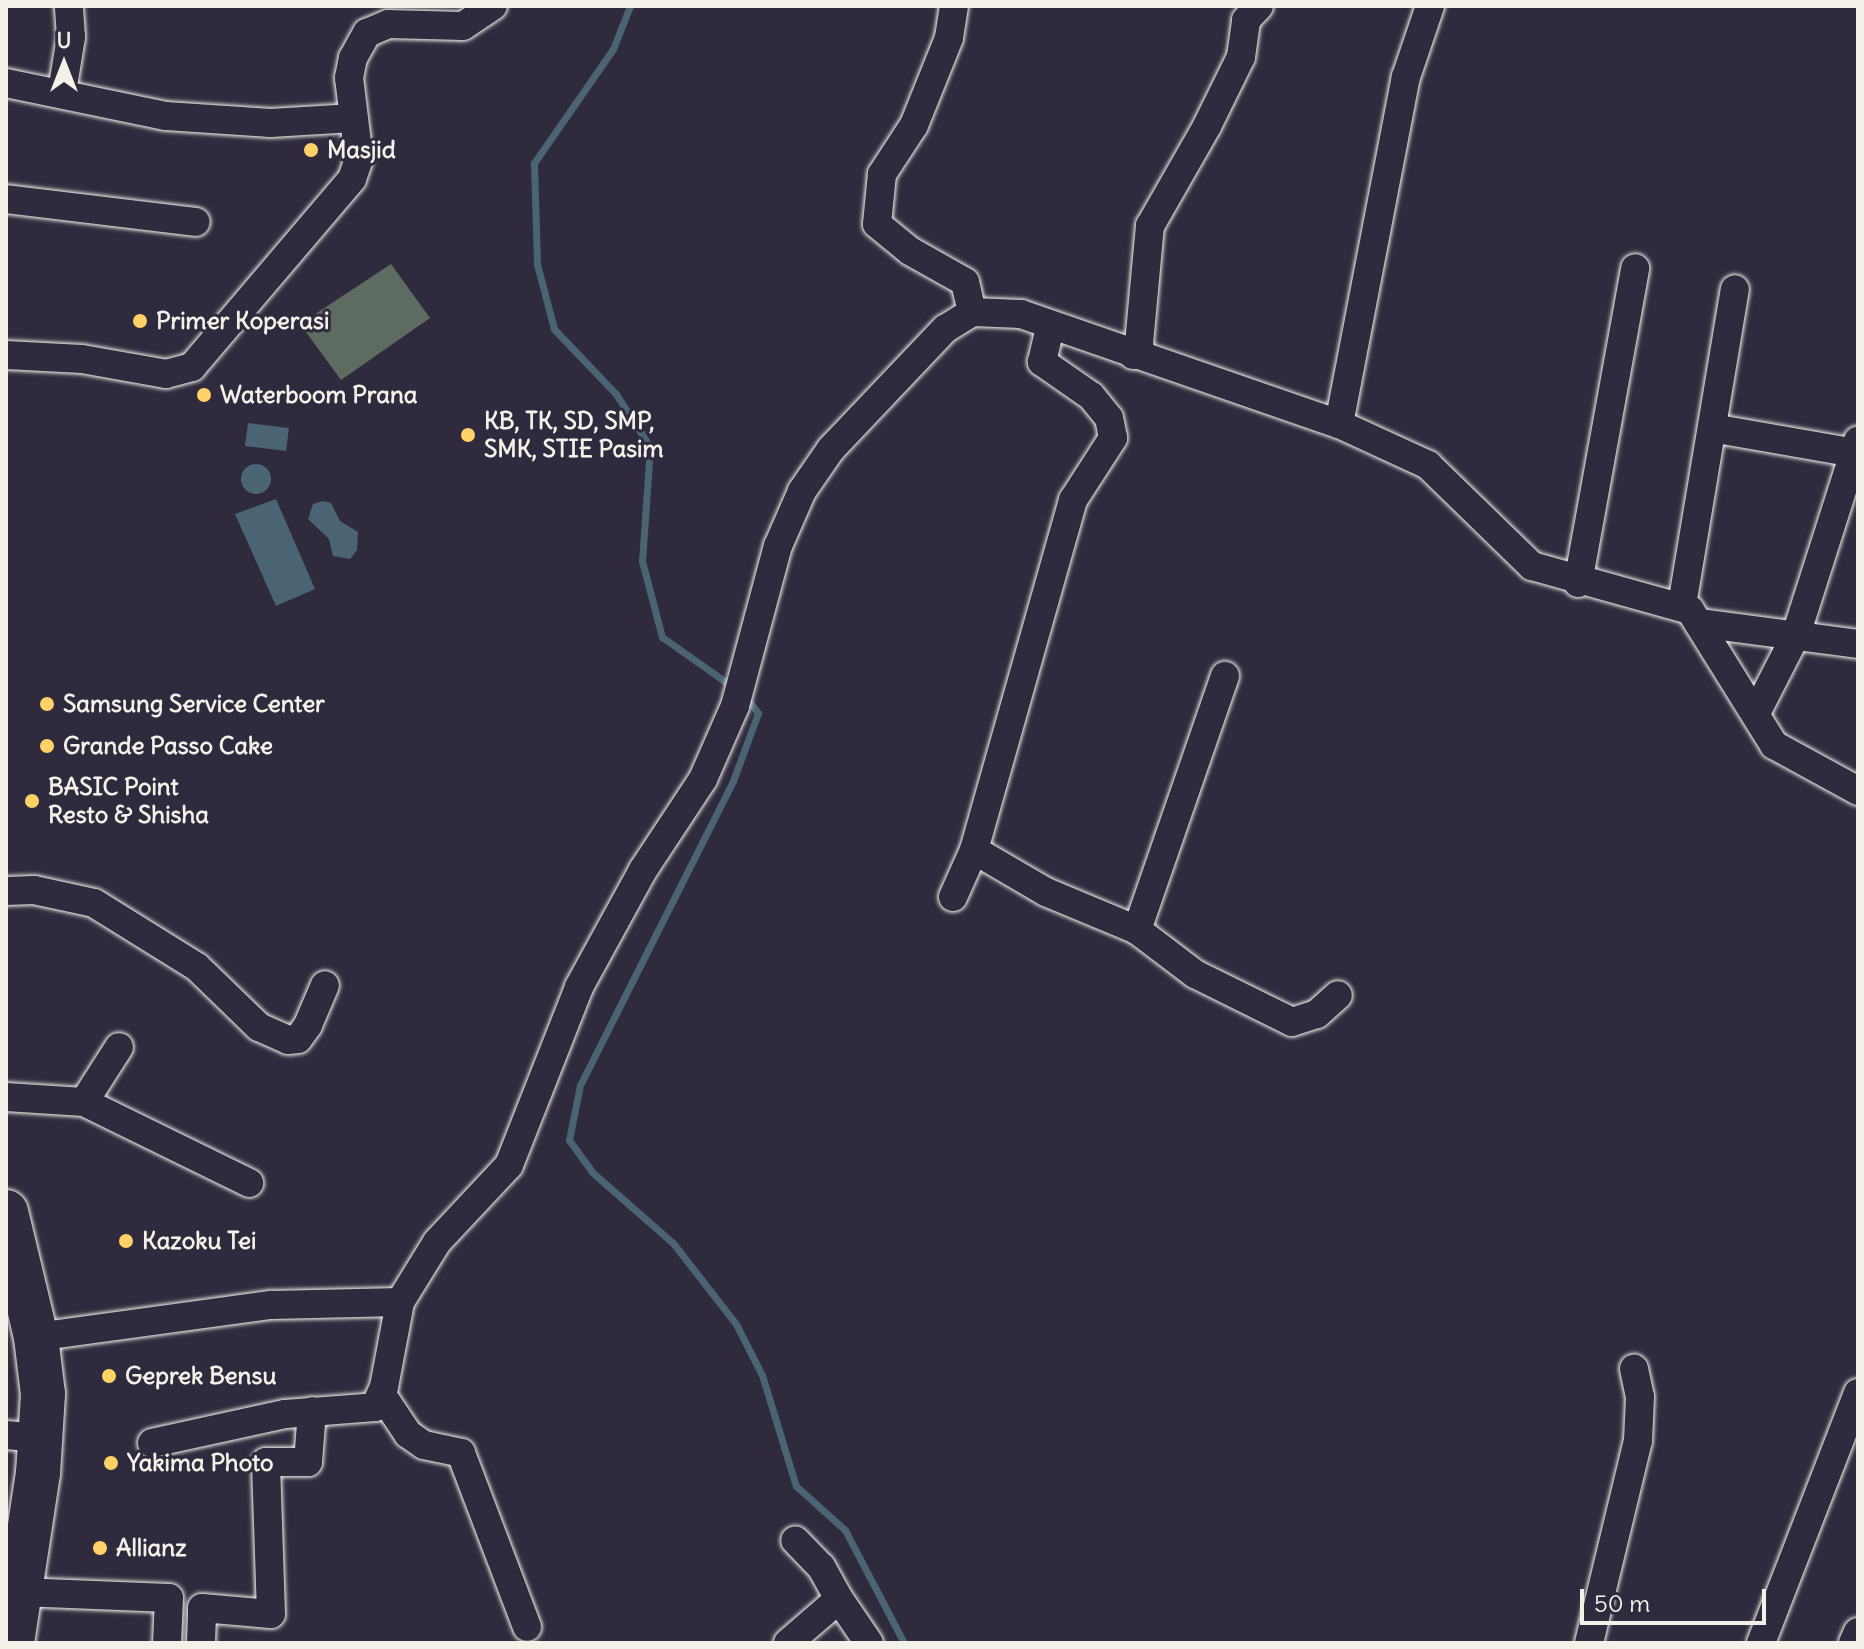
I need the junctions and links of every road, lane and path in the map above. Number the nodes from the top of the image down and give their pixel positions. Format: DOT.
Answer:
graph roads {
  1 [pos="69,6"];
  2 [pos="493,6"];
  3 [pos="954,6"];
  4 [pos="1259,6"];
  5 [pos="1430,6"];
  6 [pos="6,83"];
  7 [pos="62,92"];
  8 [pos="353,118"];
  9 [pos="6,199"];
  10 [pos="196,222"];
  11 [pos="1635,268"];
  12 [pos="1735,289"];
  13 [pos="972,312"];
  14 [pos="1050,327"];
  15 [pos="6,355"];
  16 [pos="1133,355"];
  17 [pos="1339,424"];
  18 [pos="1712,428"];
  19 [pos="1857,447"];
  20 [pos="1578,583"];
  21 [pos="1690,614"];
  22 [pos="1796,635"];
  23 [pos="1858,644"];
  24 [pos="1225,676"];
  25 [pos="1756,713"];
  26 [pos="1858,791"];
  27 [pos="974,850"];
  28 [pos="6,891"];
  29 [pos="953,897"];
  30 [pos="1137,930"];
  31 [pos="325,985"];
  32 [pos="1338,995"];
  33 [pos="119,1047"];
  34 [pos="6,1097"];
  35 [pos="84,1102"];
  36 [pos="249,1183"];
  37 [pos="6,1212"];
  38 [pos="400,1302"];
  39 [pos="36,1337"];
  40 [pos="1634,1369"];
  41 [pos="1858,1393"];
  42 [pos="382,1395"];
  43 [pos="312,1411"];
  44 [pos="23,1436"];
  45 [pos="152,1443"];
  46 [pos="795,1540"];
  47 [pos="20,1592"];
  48 [pos="839,1599"];
  49 [pos="527,1627"];
  50 [pos="1858,1632"];
  51 [pos="12,1643"];
  52 [pos="167,1643"];
  53 [pos="201,1643"];
  54 [pos="788,1643"];
  55 [pos="869,1643"];
  56 [pos="1589,1643"];
  57 [pos="1761,1643"];
  58 [pos="1853,1643"];
  1 -- 7 [label="street"];
  2 -- 8 [label="street"];
  3 -- 13 [label="street"];
  4 -- 16 [label="street"];
  5 -- 17 [label="street"];
  6 -- 7 [label="street"];
  7 -- 8 [label="street"];
  8 -- 15 [label="street"];
  9 -- 10 [label="street"];
  11 -- 20 [label="street"];
  12 -- 18 [label="street"];
  13 -- 14 [label="street"];
  13 -- 38 [label="street"];
  14 -- 16 [label="street"];
  14 -- 27 [label="street"];
  16 -- 17 [label="street"];
  17 -- 20 [label="street"];
  18 -- 19 [label="street"];
  18 -- 21 [label="street"];
  19 -- 22 [label="street"];
  20 -- 21 [label="street"];
  21 -- 22 [label="street"];
  21 -- 25 [label="street"];
  22 -- 23 [label="street"];
  22 -- 25 [label="street"];
  24 -- 30 [label="street"];
  25 -- 26 [label="street"];
  27 -- 29 [label="street"];
  27 -- 30 [label="street"];
  28 -- 31 [label="street"];
  30 -- 32 [label="street"];
  33 -- 35 [label="street"];
  34 -- 35 [label="street"];
  35 -- 36 [label="street"];
  37 -- 39 [label="highway"];
  38 -- 39 [label="street"];
  38 -- 42 [label="street"];
  39 -- 44 [label="highway"];
  40 -- 56 [label="street"];
  41 -- 57 [label="street"];
  42 -- 43 [label="street"];
  42 -- 49 [label="street"];
  43 -- 45 [label="street"];
  43 -- 53 [label="street"];
  44 -- 47 [label="highway"];
  46 -- 48 [label="street"];
  47 -- 51 [label="highway"];
  47 -- 52 [label="street"];
  48 -- 54 [label="street"];
  48 -- 55 [label="street"];
  50 -- 58 [label="street"];
}
